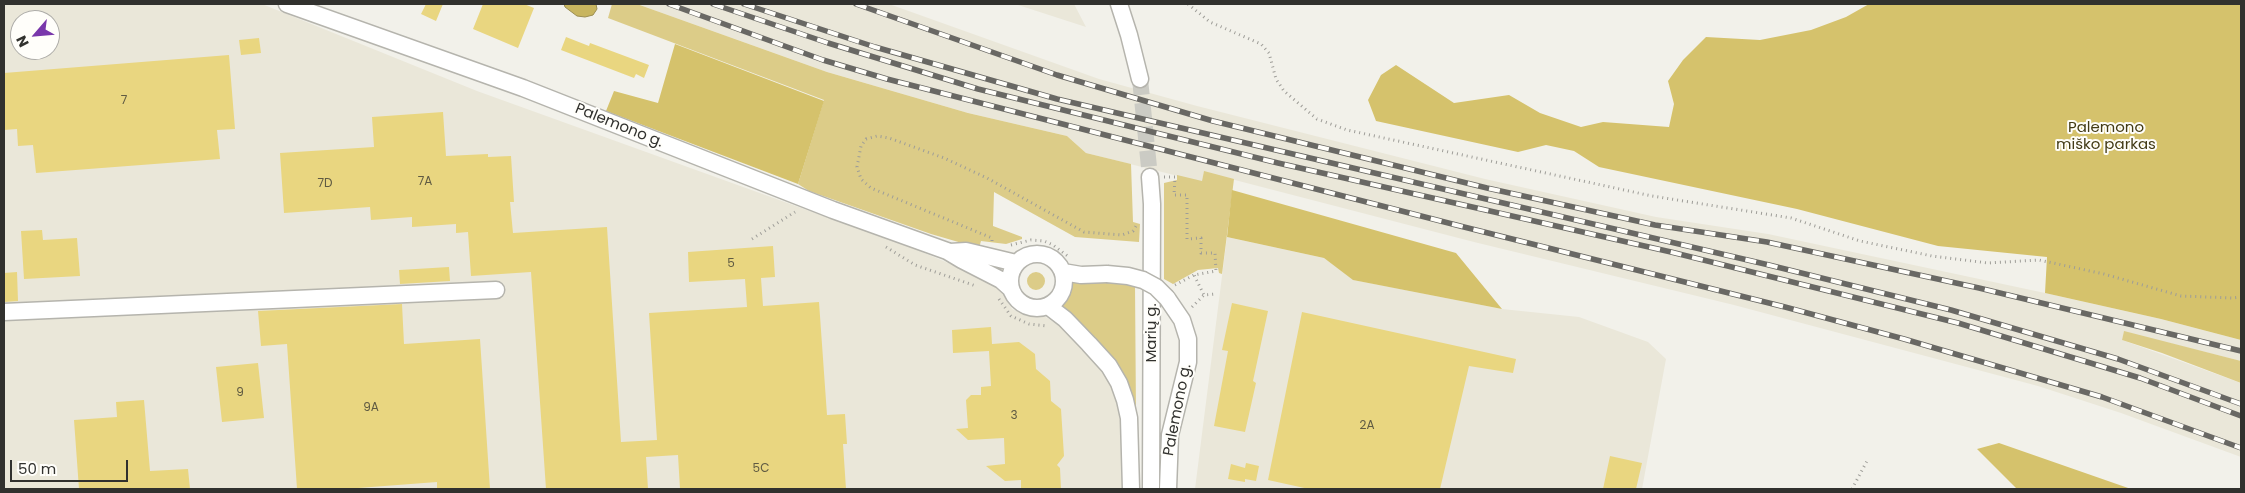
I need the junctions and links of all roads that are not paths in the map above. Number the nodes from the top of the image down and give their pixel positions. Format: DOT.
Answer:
graph roads {
  1 [pos="287,4"];
  2 [pos="1119,4"];
  3 [pos="1140,79"];
  4 [pos="1155,176"];
  5 [pos="950,252"];
  6 [pos="1016,263"];
  7 [pos="1068,266"];
  8 [pos="1010,288"];
  9 [pos="496,290"];
  10 [pos="1048,306"];
  11 [pos="4,312"];
  12 [pos="1131,489"];
  13 [pos="1151,489"];
  14 [pos="1168,489"];
  1 -- 5 [label="street, Palemono g."];
  2 -- 3 [label="street"];
  4 -- 13 [label="street, Marių g."];
  5 -- 6 [label="street, Palemono g."];
  5 -- 8 [label="street, Palemono g."];
  6 -- 7 [label="street"];
  6 -- 8 [label="street"];
  7 -- 10 [label="street"];
  7 -- 14 [label="street, Palemono g., bridge"];
  8 -- 10 [label="street, Palemono g."];
  9 -- 11 [label="street"];
  10 -- 12 [label="street"];
}
